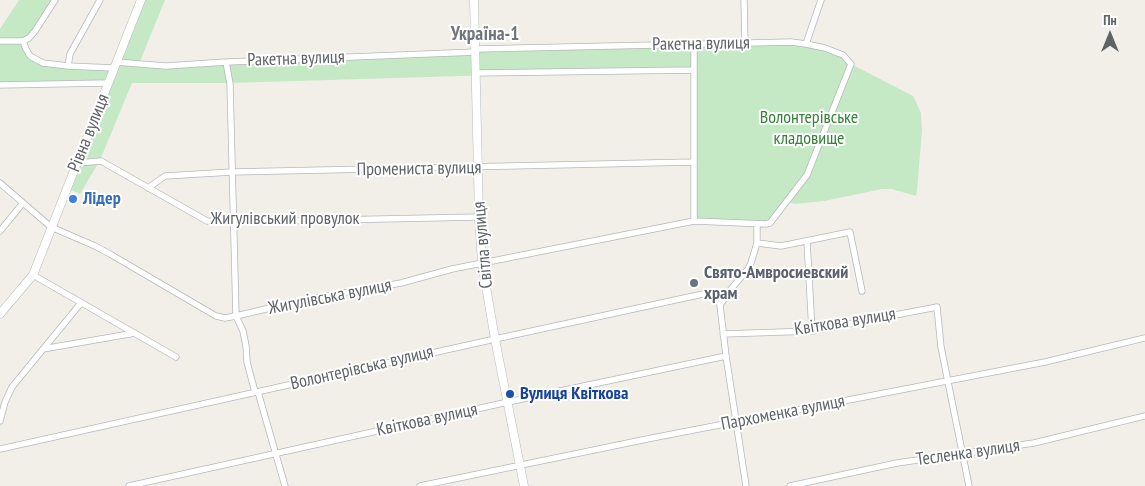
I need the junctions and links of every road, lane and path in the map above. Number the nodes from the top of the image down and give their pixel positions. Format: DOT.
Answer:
graph roads {
  1 [pos="56,0"];
  2 [pos="100,0"];
  3 [pos="141,0"];
  4 [pos="474,0"];
  5 [pos="744,0"];
  6 [pos="821,0"];
  7 [pos="0,41"];
  8 [pos="22,41"];
  9 [pos="745,43"];
  10 [pos="694,44"];
  11 [pos="806,44"];
  12 [pos="476,51"];
  13 [pos="226,62"];
  14 [pos="116,65"];
  15 [pos="68,66"];
  16 [pos="694,70"];
  17 [pos="476,73"];
  18 [pos="108,83"];
  19 [pos="0,85"];
  20 [pos="694,162"];
  21 [pos="77,163"];
  22 [pos="478,168"];
  23 [pos="232,172"];
  24 [pos="0,183"];
  25 [pos="148,188"];
  26 [pos="23,203"];
  27 [pos="479,217"];
  28 [pos="234,222"];
  29 [pos="694,222"];
  30 [pos="757,224"];
  31 [pos="52,227"];
  32 [pos="0,231"];
  33 [pos="807,241"];
  34 [pos="757,243"];
  35 [pos="482,263"];
  36 [pos="33,275"];
  37 [pos="862,291"];
  38 [pos="81,302"];
  39 [pos="720,305"];
  40 [pos="0,314"];
  41 [pos="236,316"];
  42 [pos="812,331"];
  43 [pos="134,333"];
  44 [pos="723,334"];
  45 [pos="1145,338"];
  46 [pos="495,339"];
  47 [pos="42,349"];
  48 [pos="176,356"];
  49 [pos="726,356"];
  50 [pos="948,381"];
  51 [pos="256,392"];
  52 [pos="508,402"];
  53 [pos="1145,416"];
  54 [pos="0,421"];
  55 [pos="736,422"];
  56 [pos="0,449"];
  57 [pos="277,453"];
  58 [pos="962,454"];
  59 [pos="520,464"];
  60 [pos="130,486"];
  61 [pos="285,486"];
  62 [pos="420,486"];
  63 [pos="524,486"];
  64 [pos="746,486"];
  65 [pos="790,486"];
  66 [pos="969,486"];
  1 -- 8 [label="street"];
  2 -- 15 [label="street"];
  3 -- 14 [label="street, Рівна вулиця"];
  4 -- 12 [label="street, Світла вулиця"];
  5 -- 9 [label="street"];
  6 -- 11 [label="street"];
  7 -- 8 [label="street"];
  8 -- 15 [label="street, Ракетна вулиця"];
  9 -- 10 [label="street, Ракетна вулиця"];
  9 -- 11 [label="street, Ракетна вулиця"];
  10 -- 12 [label="street, Ракетна вулиця"];
  10 -- 16 [label="street"];
  11 -- 30 [label="street, Ракетна вулиця"];
  12 -- 13 [label="street, Ракетна вулиця"];
  12 -- 17 [label="street, Світла вулиця"];
  13 -- 14 [label="street, Ракетна вулиця"];
  13 -- 23 [label="street"];
  14 -- 15 [label="street, Ракетна вулиця"];
  14 -- 18 [label="street, Рівна вулиця"];
  16 -- 17 [label="street, Ракетна вулиця"];
  16 -- 20 [label="street"];
  17 -- 22 [label="street, Світла вулиця"];
  18 -- 19 [label="street"];
  18 -- 21 [label="street, Рівна вулиця"];
  20 -- 22 [label="street, Промениста вулиця"];
  20 -- 29 [label="street"];
  21 -- 25 [label="street, Жигулівський провулок"];
  21 -- 31 [label="street, Рівна вулиця"];
  22 -- 23 [label="street, Промениста вулиця"];
  22 -- 27 [label="street, Світла вулиця"];
  23 -- 25 [label="street, Промениста вулиця"];
  23 -- 28 [label="street"];
  24 -- 26 [label="street, Жигулівська вулиця"];
  25 -- 28 [label="street, Жигулівський провулок"];
  26 -- 31 [label="street, Жигулівська вулиця"];
  26 -- 32 [label="street"];
  27 -- 28 [label="street, Жигулівський провулок"];
  27 -- 35 [label="street, Світла вулиця"];
  28 -- 41 [label="street"];
  29 -- 30 [label="street, Жигулівська вулиця"];
  29 -- 35 [label="street, Жигулівська вулиця"];
  30 -- 34 [label="street"];
  31 -- 36 [label="street, Рівна вулиця"];
  31 -- 41 [label="street, Жигулівська вулиця"];
  33 -- 34 [label="street"];
  33 -- 37 [label="street"];
  33 -- 42 [label="street"];
  34 -- 39 [label="street"];
  35 -- 41 [label="street, Жигулівська вулиця"];
  35 -- 46 [label="street, Світла вулиця"];
  36 -- 38 [label="street"];
  36 -- 40 [label="street, Рівна вулиця"];
  38 -- 43 [label="street"];
  38 -- 47 [label="street"];
  39 -- 44 [label="street"];
  39 -- 46 [label="street, Волонтерівська вулиця"];
  41 -- 51 [label="street"];
  42 -- 44 [label="street, Квіткова вулиця"];
  42 -- 50 [label="street, Квіткова вулиця"];
  43 -- 47 [label="street"];
  43 -- 48 [label="street"];
  44 -- 49 [label="street"];
  45 -- 50 [label="street, Пархоменка вулиця"];
  46 -- 51 [label="street, Волонтерівська вулиця"];
  46 -- 52 [label="street, Світла вулиця"];
  47 -- 54 [label="street"];
  49 -- 52 [label="street, Квіткова вулиця"];
  49 -- 55 [label="street"];
  50 -- 55 [label="street, Пархоменка вулиця"];
  50 -- 58 [label="street"];
  51 -- 56 [label="street, Волонтерівська вулиця"];
  51 -- 57 [label="street"];
  52 -- 57 [label="street, Квіткова вулиця"];
  52 -- 59 [label="street, Світла вулиця"];
  53 -- 58 [label="street, Тесленка вулиця"];
  55 -- 59 [label="street, Пархоменка вулиця"];
  55 -- 64 [label="street"];
  57 -- 60 [label="street, Квіткова вулиця"];
  57 -- 61 [label="street"];
  58 -- 65 [label="street, Тесленка вулиця"];
  58 -- 66 [label="street"];
  59 -- 62 [label="street, Пархоменка вулиця"];
  59 -- 63 [label="street, Світла вулиця"];
}
